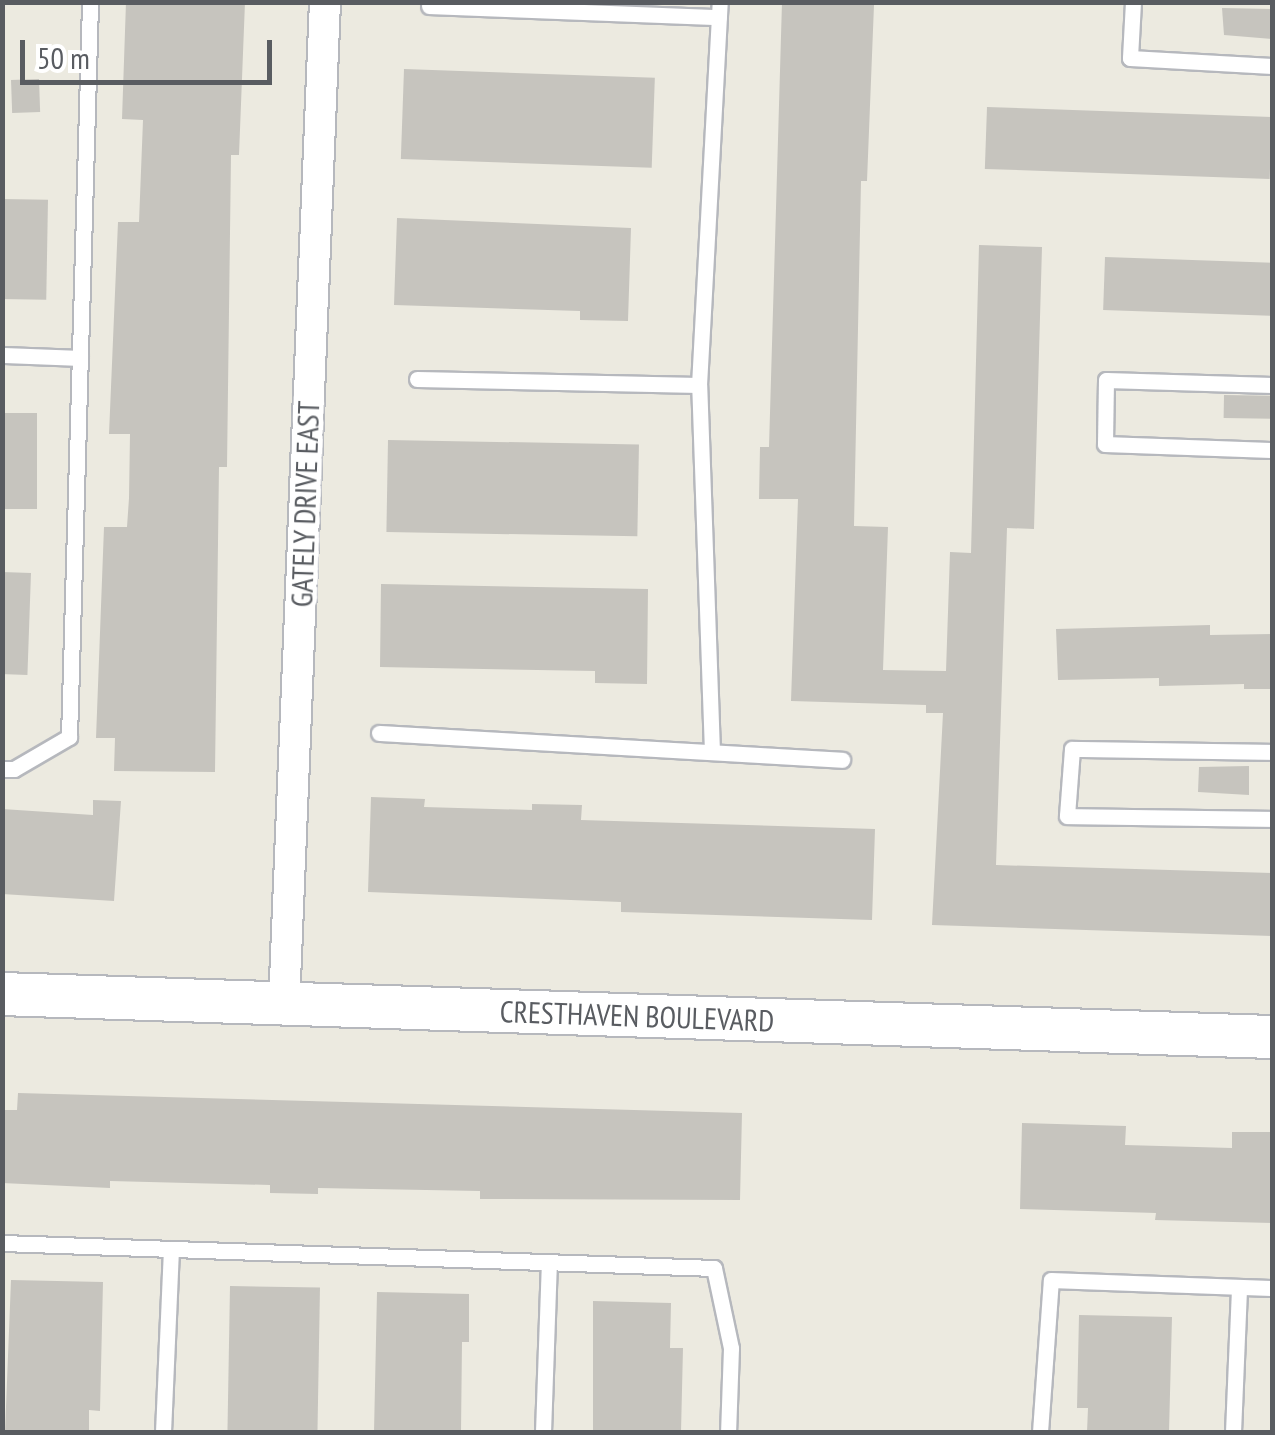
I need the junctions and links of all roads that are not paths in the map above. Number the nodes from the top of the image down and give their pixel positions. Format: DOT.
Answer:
graph roads {
  1 [pos="90,2"];
  2 [pos="326,2"];
  3 [pos="1134,2"];
  4 [pos="429,6"];
  5 [pos="719,10"];
  6 [pos="1272,66"];
  7 [pos="2,355"];
  8 [pos="80,358"];
  9 [pos="417,379"];
  10 [pos="699,385"];
  11 [pos="1272,385"];
  12 [pos="1272,450"];
  13 [pos="379,733"];
  14 [pos="712,752"];
  15 [pos="1272,752"];
  16 [pos="842,760"];
  17 [pos="2,768"];
  18 [pos="1272,819"];
  19 [pos="2,994"];
  20 [pos="284,1005"];
  21 [pos="1272,1038"];
  22 [pos="2,1243"];
  23 [pos="171,1249"];
  24 [pos="548,1263"];
  25 [pos="1239,1287"];
  26 [pos="1272,1288"];
  27 [pos="163,1432"];
  28 [pos="543,1432"];
  29 [pos="728,1432"];
  30 [pos="1040,1432"];
  31 [pos="1233,1432"];
  1 -- 8 [label="lane"];
  2 -- 20 [label="street, GATELY DRIVE EAST"];
  3 -- 6 [label="lane"];
  4 -- 5 [label="lane"];
  5 -- 10 [label="lane"];
  7 -- 8 [label="lane"];
  8 -- 17 [label="lane"];
  9 -- 10 [label="lane"];
  10 -- 14 [label="lane"];
  11 -- 12 [label="lane"];
  13 -- 14 [label="lane"];
  14 -- 16 [label="lane"];
  15 -- 18 [label="lane"];
  19 -- 20 [label="street, CRESTHAVEN BOULEVARD"];
  20 -- 21 [label="street, CRESTHAVEN BOULEVARD"];
  22 -- 23 [label="lane"];
  23 -- 24 [label="lane"];
  23 -- 27 [label="lane"];
  24 -- 28 [label="lane"];
  24 -- 29 [label="lane"];
  25 -- 26 [label="lane"];
  25 -- 30 [label="lane"];
  25 -- 31 [label="lane"];
}
